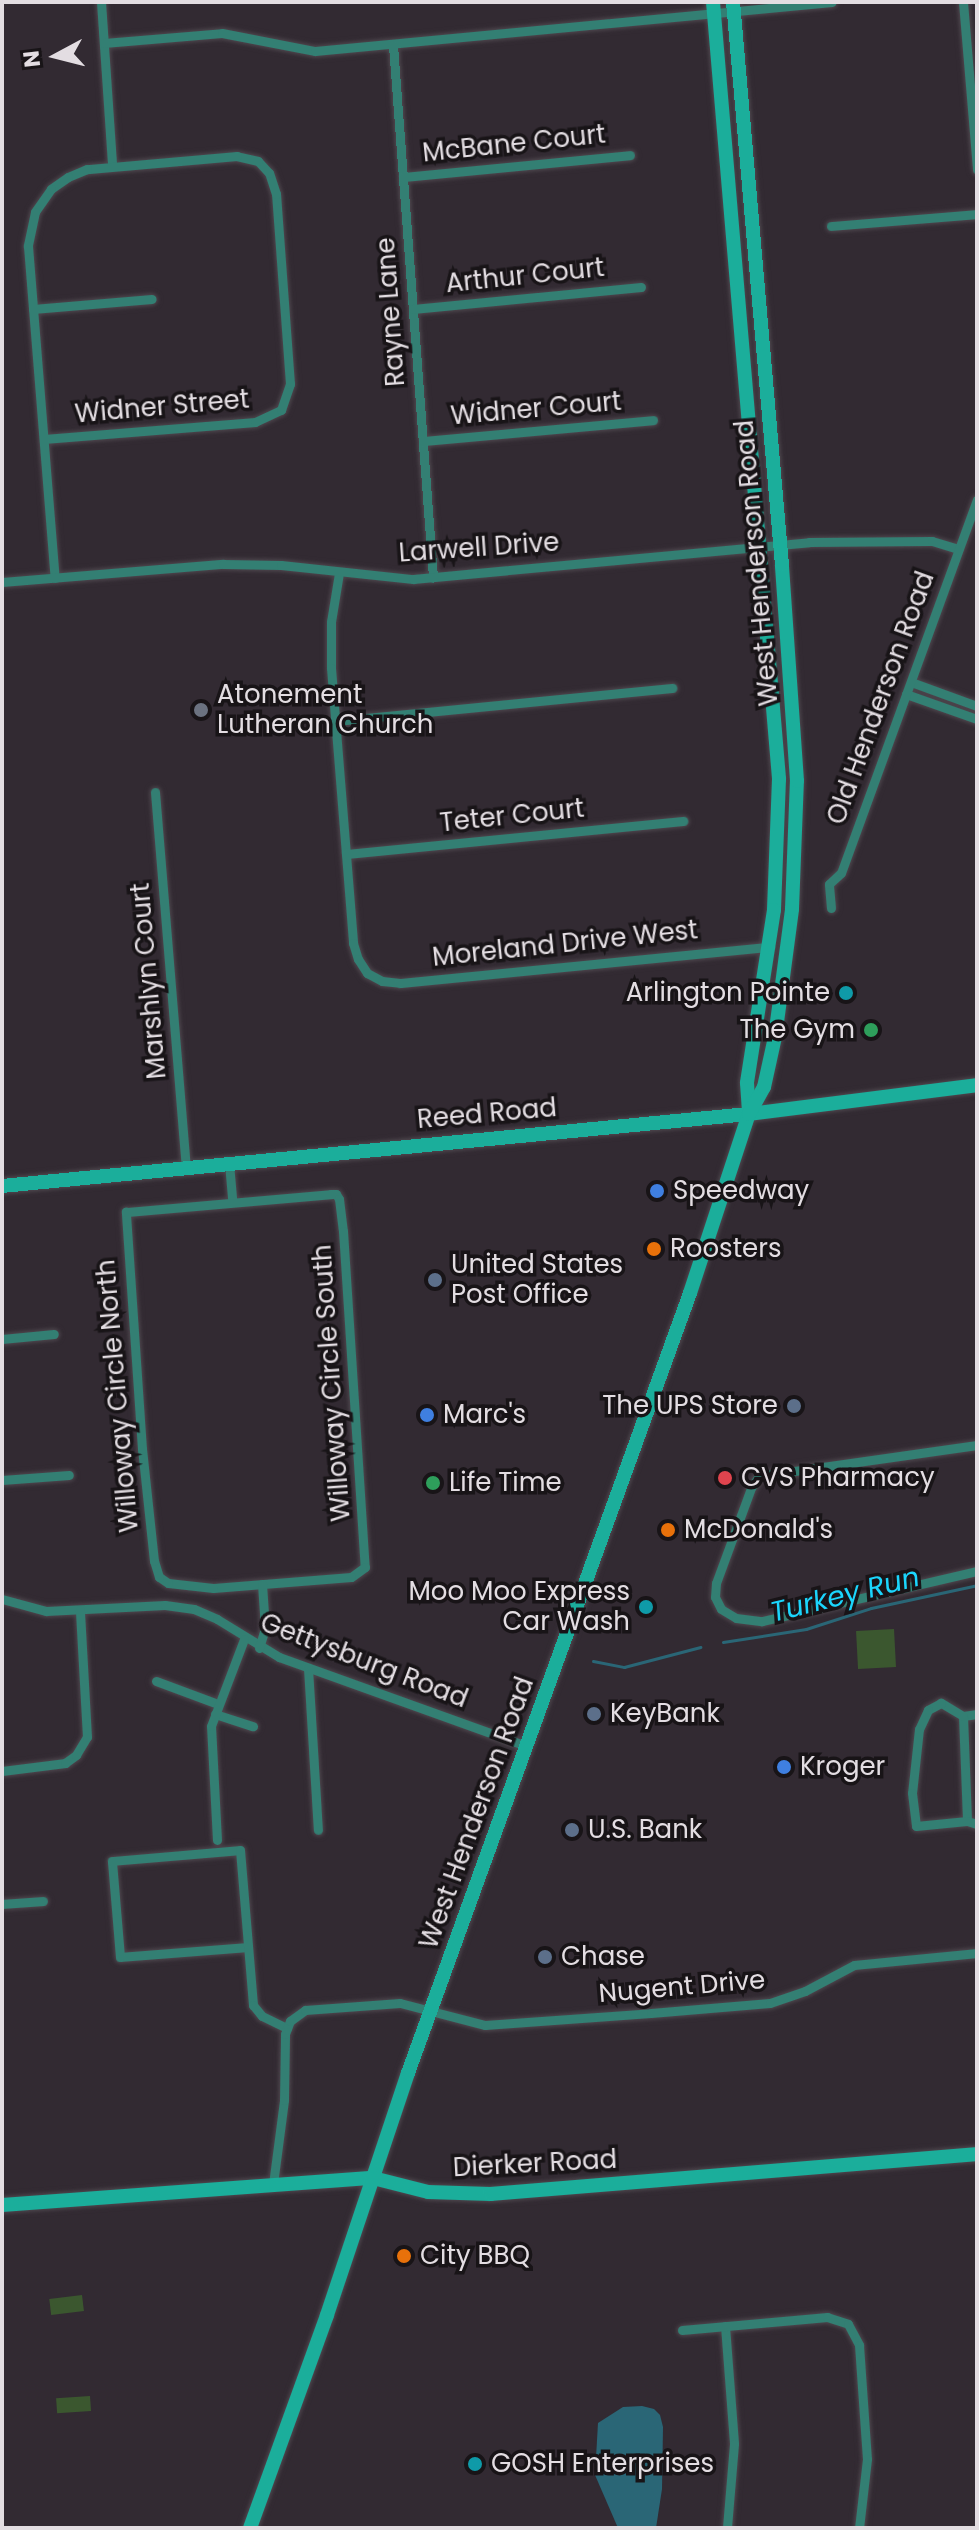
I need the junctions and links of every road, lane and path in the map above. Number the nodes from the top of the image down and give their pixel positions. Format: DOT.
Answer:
graph roads {
  1 [pos="101,2"];
  2 [pos="832,2"];
  3 [pos="963,2"];
  4 [pos="733,7"];
  5 [pos="714,8"];
  6 [pos="104,43"];
  7 [pos="393,45"];
  8 [pos="975,119"];
  9 [pos="630,155"];
  10 [pos="112,165"];
  11 [pos="977,169"];
  12 [pos="403,177"];
  13 [pos="977,214"];
  14 [pos="831,226"];
  15 [pos="641,287"];
  16 [pos="152,299"];
  17 [pos="33,309"];
  18 [pos="413,309"];
  19 [pos="653,420"];
  20 [pos="44,439"];
  21 [pos="423,441"];
  22 [pos="977,500"];
  23 [pos="780,544"];
  24 [pos="761,545"];
  25 [pos="958,549"];
  26 [pos="339,573"];
  27 [pos="433,577"];
  28 [pos="55,578"];
  29 [pos="2,582"];
  30 [pos="911,682"];
  31 [pos="672,688"];
  32 [pos="906,694"];
  33 [pos="977,706"];
  34 [pos="977,719"];
  35 [pos="335,721"];
  36 [pos="155,792"];
  37 [pos="683,821"];
  38 [pos="346,854"];
  39 [pos="831,908"];
  40 [pos="801,931"];
  41 [pos="770,947"];
  42 [pos="782,994"];
  43 [pos="977,1085"];
  44 [pos="749,1114"];
  45 [pos="229,1163"];
  46 [pos="186,1167"];
  47 [pos="2,1186"];
  48 [pos="232,1200"];
  49 [pos="54,1334"];
  50 [pos="2,1339"];
  51 [pos="977,1445"];
  52 [pos="69,1475"];
  53 [pos="2,1480"];
  54 [pos="977,1571"];
  55 [pos="262,1584"];
  56 [pos="2,1599"];
  57 [pos="80,1610"];
  58 [pos="244,1639"];
  59 [pos="259,1648"];
  60 [pos="308,1668"];
  61 [pos="156,1681"];
  62 [pos="216,1709"];
  63 [pos="977,1714"];
  64 [pos="963,1716"];
  65 [pos="253,1726"];
  66 [pos="526,1746"];
  67 [pos="2,1771"];
  68 [pos="972,1822"];
  69 [pos="318,1830"];
  70 [pos="217,1840"];
  71 [pos="43,1901"];
  72 [pos="2,1904"];
  73 [pos="247,1947"];
  74 [pos="977,1953"];
  75 [pos="433,2010"];
  76 [pos="287,2028"];
  77 [pos="977,2154"];
  78 [pos="373,2178"];
  79 [pos="273,2184"];
  80 [pos="2,2205"];
  81 [pos="725,2326"];
  82 [pos="682,2330"];
  83 [pos="250,2528"];
  84 [pos="727,2528"];
  85 [pos="859,2528"];
  1 -- 6 [label="street"];
  2 -- 4 [label="street"];
  3 -- 8 [label="street"];
  4 -- 5 [label="street"];
  4 -- 23 [label="main road, West Henderson Road"];
  5 -- 7 [label="street"];
  5 -- 24 [label="main road, West Henderson Road"];
  6 -- 7 [label="street"];
  6 -- 10 [label="street"];
  7 -- 12 [label="street, Rayne Lane"];
  8 -- 11 [label="street"];
  9 -- 12 [label="street, McBane Court"];
  10 -- 17 [label="street"];
  10 -- 20 [label="street, Widner Street"];
  12 -- 18 [label="street, Rayne Lane"];
  13 -- 14 [label="street"];
  15 -- 18 [label="street, Arthur Court"];
  16 -- 17 [label="street"];
  17 -- 20 [label="street"];
  18 -- 21 [label="street, Rayne Lane"];
  19 -- 21 [label="street, Widner Court"];
  20 -- 28 [label="street"];
  21 -- 27 [label="street, Rayne Lane"];
  22 -- 25 [label="street, Old Henderson Road"];
  23 -- 24 [label="street, Larwell Drive"];
  23 -- 25 [label="street, Larwell Drive"];
  23 -- 42 [label="main road, West Henderson Road"];
  24 -- 27 [label="street, Larwell Drive"];
  24 -- 41 [label="main road, West Henderson Road"];
  25 -- 30 [label="street, Old Henderson Road"];
  26 -- 27 [label="street, Larwell Drive"];
  26 -- 28 [label="street, Larwell Drive"];
  26 -- 35 [label="street"];
  28 -- 29 [label="street, Larwell Drive"];
  30 -- 32 [label="street, Old Henderson Road"];
  30 -- 33 [label="street"];
  31 -- 35 [label="street"];
  32 -- 34 [label="street"];
  32 -- 39 [label="street, Old Henderson Road"];
  35 -- 38 [label="street"];
  36 -- 46 [label="street, Marshlyn Court"];
  37 -- 38 [label="street, Teter Court"];
  38 -- 41 [label="street, Moreland Drive West"];
  40 -- 42 [label="main road"];
  41 -- 44 [label="main road, West Henderson Road"];
  42 -- 44 [label="main road, West Henderson Road"];
  43 -- 44 [label="main road, Reed Road"];
  44 -- 45 [label="main road, Reed Road"];
  44 -- 66 [label="main road, West Henderson Road"];
  45 -- 46 [label="main road, Reed Road"];
  45 -- 48 [label="street"];
  46 -- 47 [label="main road, Reed Road"];
  48 -- 55 [label="street, Willoway Circle North"];
  48 -- 55 [label="street, Willoway Circle South"];
  49 -- 50 [label="street"];
  51 -- 54 [label="street"];
  52 -- 53 [label="street"];
  55 -- 59 [label="street"];
  56 -- 57 [label="street, Gettysburg Road"];
  57 -- 58 [label="street, Gettysburg Road"];
  57 -- 67 [label="street"];
  58 -- 59 [label="street, Gettysburg Road"];
  58 -- 62 [label="street"];
  59 -- 60 [label="street, Gettysburg Road"];
  60 -- 66 [label="street, Gettysburg Road"];
  60 -- 69 [label="street"];
  61 -- 62 [label="street"];
  62 -- 65 [label="street"];
  62 -- 70 [label="street"];
  63 -- 64 [label="street"];
  64 -- 68 [label="street"];
  64 -- 68 [label="street"];
  66 -- 75 [label="main road, West Henderson Road"];
  71 -- 72 [label="street"];
  73 -- 73 [label="street"];
  73 -- 76 [label="street"];
  74 -- 75 [label="street, Nugent Drive"];
  75 -- 76 [label="street, Nugent Drive"];
  75 -- 78 [label="main road, West Henderson Road"];
  76 -- 79 [label="street"];
  77 -- 78 [label="main road, Dierker Road"];
  78 -- 79 [label="main road, Dierker Road"];
  78 -- 83 [label="main road, West Henderson Road"];
  79 -- 80 [label="main road, Dierker Road"];
  81 -- 82 [label="street"];
  81 -- 84 [label="street"];
  81 -- 85 [label="street"];
}
